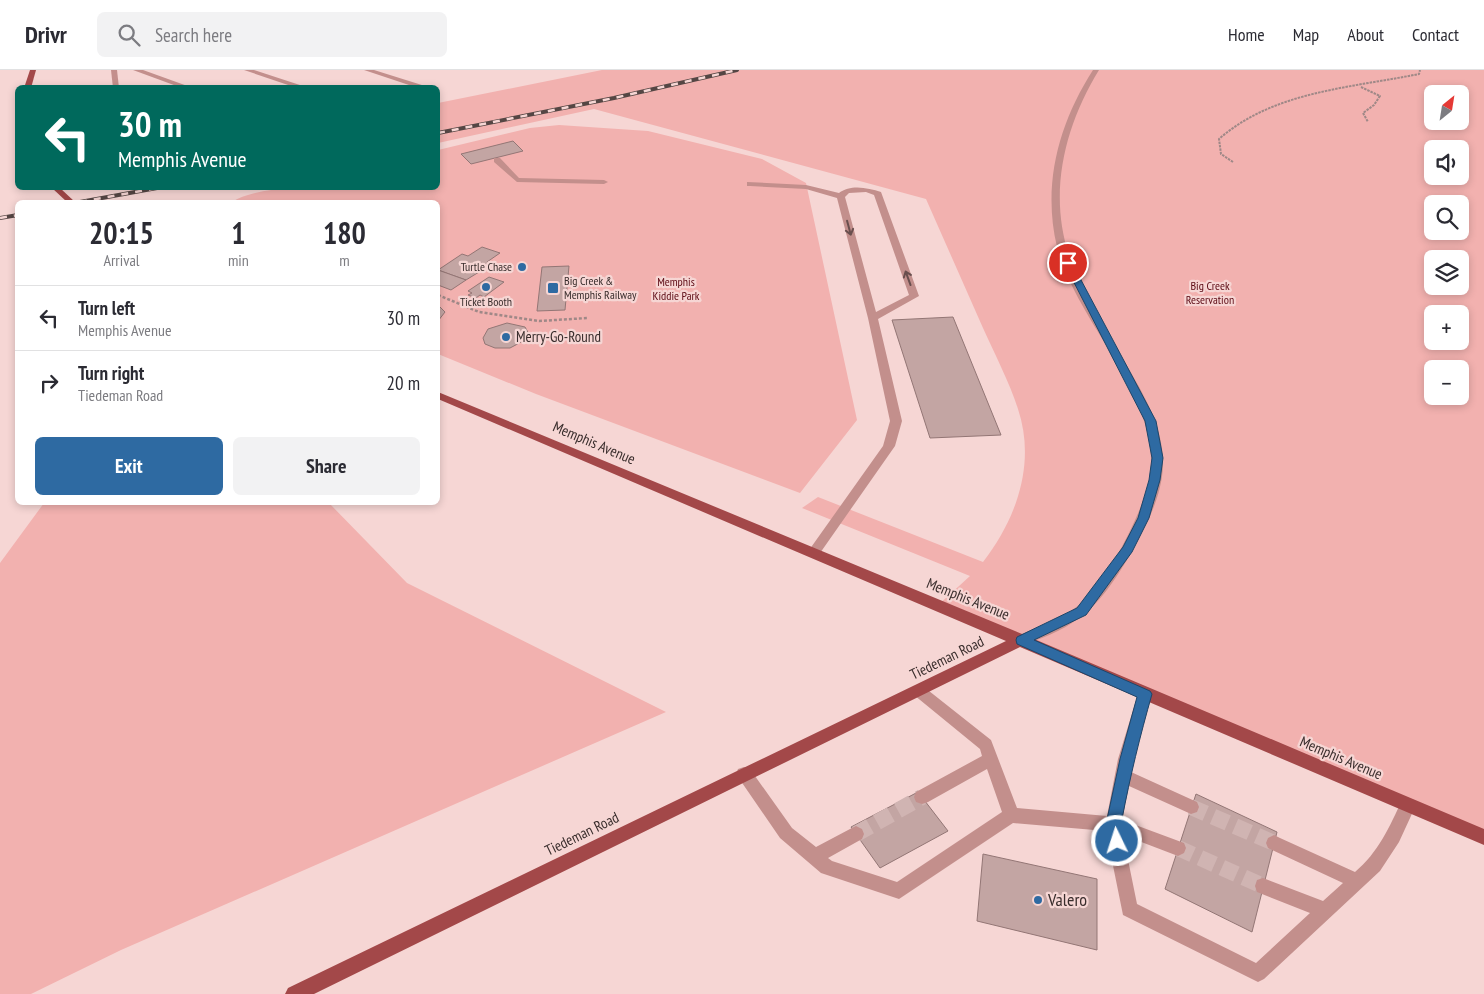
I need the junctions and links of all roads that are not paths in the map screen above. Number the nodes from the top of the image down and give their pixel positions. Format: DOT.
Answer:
graph roads {
  1 [pos="33,70"];
  2 [pos="114,70"];
  3 [pos="136,70"];
  4 [pos="247,70"];
  5 [pos="367,70"];
  6 [pos="1096,70"];
  7 [pos="28,85"];
  8 [pos="116,85"];
  9 [pos="181,85"];
  10 [pos="296,85"];
  11 [pos="419,85"];
  12 [pos="497,160"];
  13 [pos="604,182"];
  14 [pos="750,184"];
  15 [pos="58,190"];
  16 [pos="841,196"];
  17 [pos="69,200"];
  18 [pos="873,318"];
  19 [pos="440,397"];
  20 [pos="813,553"];
  21 [pos="1022,640"];
  22 [pos="919,691"];
  23 [pos="1145,694"];
  24 [pos="992,759"];
  25 [pos="744,774"];
  26 [pos="1124,776"];
  27 [pos="922,797"];
  28 [pos="1408,805"];
  29 [pos="1192,807"];
  30 [pos="1011,815"];
  31 [pos="1113,824"];
  32 [pos="856,834"];
  33 [pos="1484,837"];
  34 [pos="1274,843"];
  35 [pos="1178,848"];
  36 [pos="814,857"];
  37 [pos="1357,881"];
  38 [pos="1263,886"];
  39 [pos="1324,910"];
  40 [pos="294,994"];
  1 -- 7 [label="main road"];
  2 -- 8 [label="street"];
  3 -- 9 [label="street"];
  4 -- 10 [label="street"];
  5 -- 11 [label="street"];
  6 -- 21 [label="street, Tiedeman Road"];
  12 -- 13 [label="street"];
  14 -- 16 [label="street"];
  15 -- 17 [label="main road"];
  16 -- 18 [label="street, one-way"];
  18 -- 16 [label="street, one-way"];
  18 -- 20 [label="street"];
  19 -- 20 [label="main road, Memphis Avenue"];
  20 -- 21 [label="main road, Memphis Avenue"];
  21 -- 22 [label="main road, Tiedeman Road"];
  21 -- 23 [label="main road, Memphis Avenue"];
  22 -- 24 [label="street"];
  22 -- 25 [label="main road, Tiedeman Road"];
  23 -- 26 [label="street"];
  23 -- 28 [label="main road, Memphis Avenue"];
  24 -- 27 [label="street"];
  24 -- 30 [label="street"];
  25 -- 36 [label="street"];
  25 -- 40 [label="main road, Tiedeman Road"];
  26 -- 29 [label="street"];
  26 -- 31 [label="street"];
  28 -- 33 [label="main road, Memphis Avenue"];
  28 -- 37 [label="street"];
  30 -- 31 [label="street"];
  30 -- 36 [label="street"];
  31 -- 35 [label="street"];
  31 -- 39 [label="street"];
  32 -- 36 [label="street"];
  34 -- 37 [label="street"];
  37 -- 39 [label="street"];
  38 -- 39 [label="street"];
}
